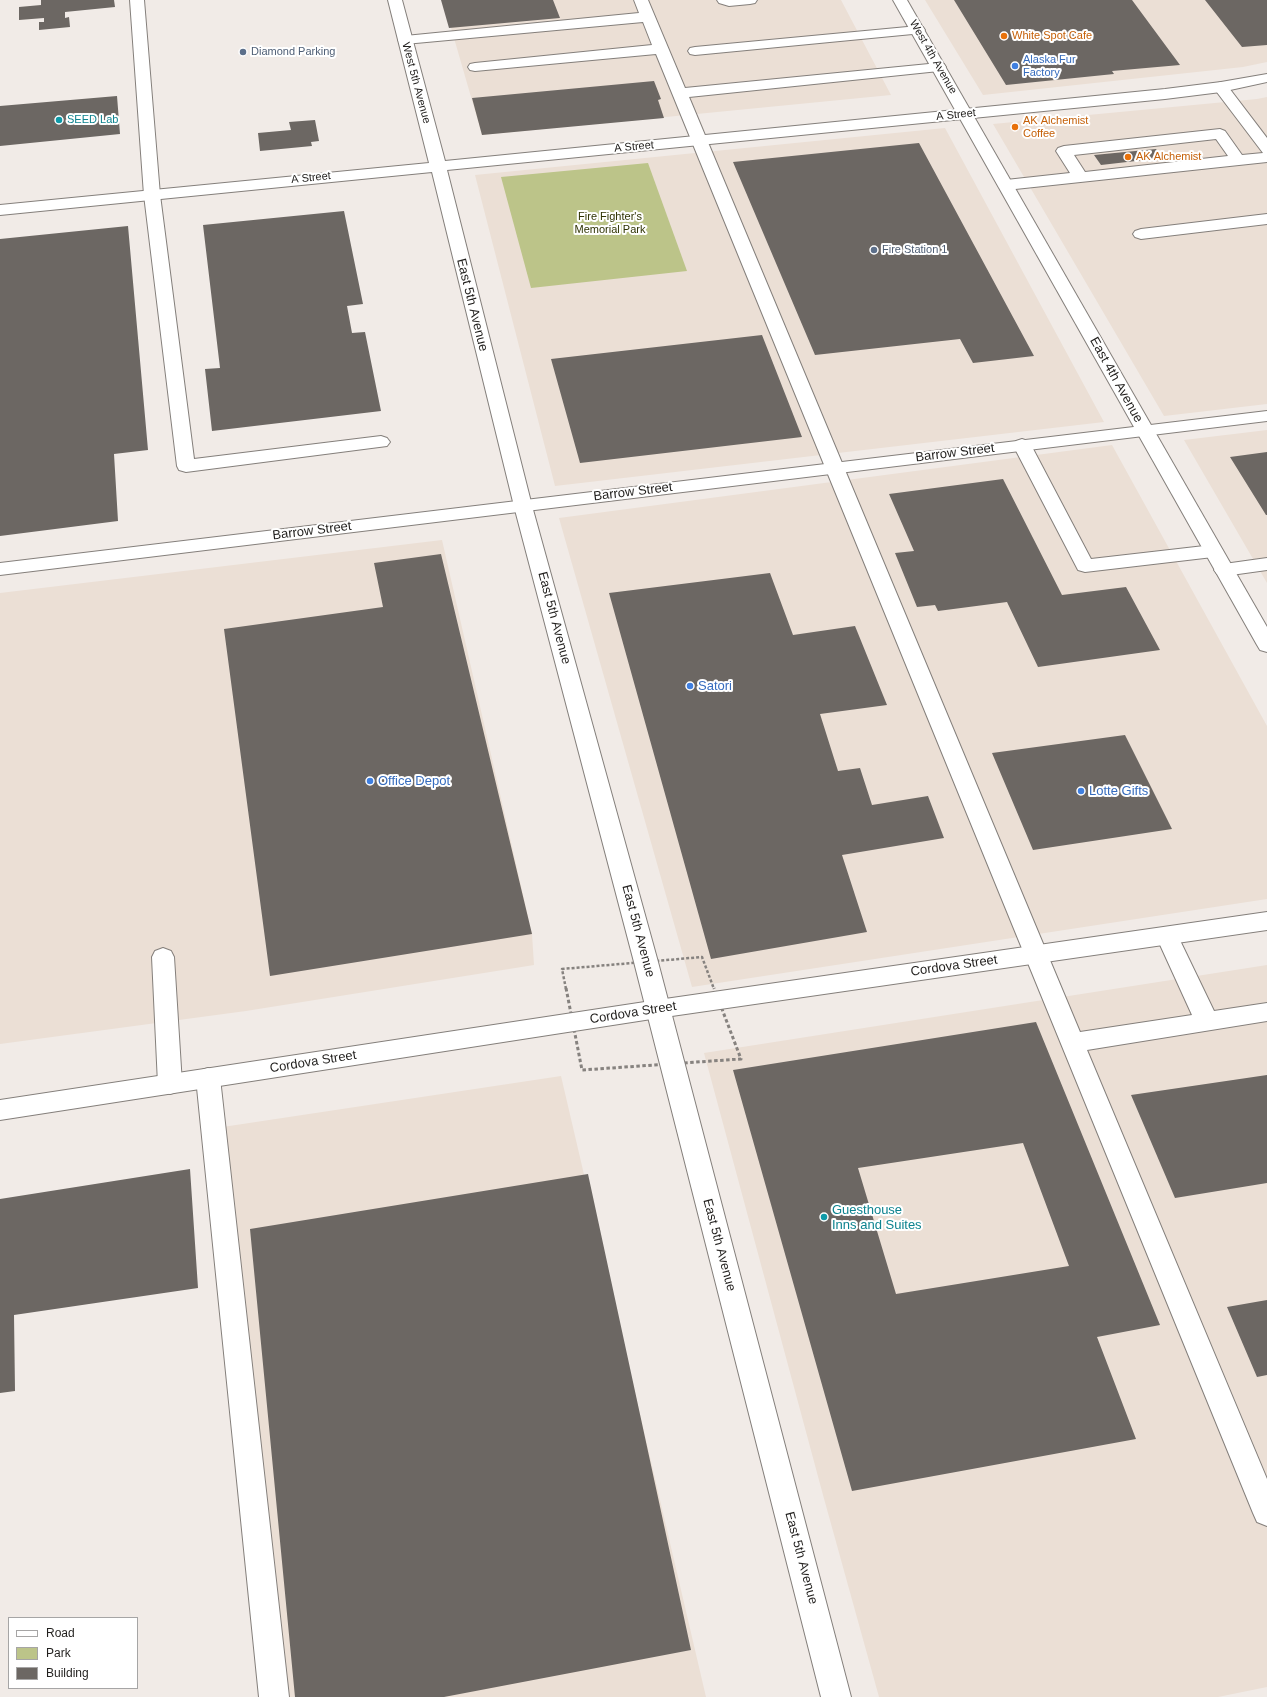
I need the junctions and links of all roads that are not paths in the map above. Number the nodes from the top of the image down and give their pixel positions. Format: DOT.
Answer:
graph roads {
  1 [pos="137,0"];
  2 [pos="394,0"];
  3 [pos="724,0"];
  4 [pos="750,0"];
  5 [pos="900,0"];
  6 [pos="645,8"];
  7 [pos="918,30"];
  8 [pos="405,40"];
  9 [pos="662,50"];
  10 [pos="695,51"];
  11 [pos="475,67"];
  12 [pos="939,67"];
  13 [pos="1267,78"];
  14 [pos="1221,87"];
  15 [pos="680,93"];
  16 [pos="966,114"];
  17 [pos="699,141"];
  18 [pos="1267,149"];
  19 [pos="1267,157"];
  20 [pos="1238,160"];
  21 [pos="438,166"];
  22 [pos="1080,177"];
  23 [pos="1006,185"];
  24 [pos="152,195"];
  25 [pos="0,210"];
  26 [pos="1267,219"];
  27 [pos="1141,234"];
  28 [pos="1267,416"];
  29 [pos="1144,430"];
  30 [pos="381,442"];
  31 [pos="1022,445"];
  32 [pos="834,468"];
  33 [pos="523,506"];
  34 [pos="1213,551"];
  35 [pos="1267,564"];
  36 [pos="0,569"];
  37 [pos="1224,570"];
  38 [pos="1267,645"];
  39 [pos="1267,921"];
  40 [pos="1167,936"];
  41 [pos="1036,955"];
  42 [pos="162,956"];
  43 [pos="658,1009"];
  44 [pos="1267,1012"];
  45 [pos="1207,1022"];
  46 [pos="1073,1043"];
  47 [pos="208,1078"];
  48 [pos="170,1084"];
  49 [pos="0,1110"];
  50 [pos="1267,1513"];
  51 [pos="274,1697"];
  52 [pos="836,1697"];
  1 -- 24 [label="main road"];
  2 -- 8 [label="main road, West 5th Avenue"];
  3 -- 4 [label="main road"];
  5 -- 7 [label="main road, West 4th Avenue"];
  6 -- 8 [label="main road"];
  6 -- 9 [label="main road"];
  7 -- 10 [label="main road"];
  7 -- 12 [label="main road, West 4th Avenue"];
  8 -- 21 [label="main road, West 5th Avenue"];
  9 -- 11 [label="main road"];
  9 -- 15 [label="main road"];
  12 -- 15 [label="main road"];
  12 -- 16 [label="main road, West 4th Avenue"];
  13 -- 14 [label="main road, A Street"];
  14 -- 16 [label="main road, A Street"];
  14 -- 18 [label="main road"];
  15 -- 17 [label="main road"];
  16 -- 17 [label="main road, A Street"];
  16 -- 23 [label="main road, East 4th Avenue"];
  17 -- 21 [label="main road, A Street"];
  17 -- 32 [label="main road"];
  19 -- 20 [label="main road"];
  20 -- 22 [label="main road"];
  20 -- 22 [label="main road"];
  21 -- 24 [label="main road, A Street"];
  21 -- 33 [label="main road, East 5th Avenue"];
  22 -- 23 [label="main road"];
  23 -- 29 [label="main road, East 4th Avenue"];
  24 -- 25 [label="main road, A Street"];
  24 -- 30 [label="main road"];
  26 -- 27 [label="main road"];
  28 -- 29 [label="main road, Barrow Street"];
  29 -- 31 [label="main road, Barrow Street"];
  29 -- 34 [label="main road, East 4th Avenue"];
  31 -- 32 [label="main road, Barrow Street"];
  31 -- 34 [label="main road"];
  32 -- 33 [label="main road, Barrow Street"];
  32 -- 41 [label="main road"];
  33 -- 36 [label="main road, Barrow Street"];
  33 -- 43 [label="main road, East 5th Avenue"];
  34 -- 37 [label="main road, East 4th Avenue"];
  35 -- 37 [label="main road"];
  37 -- 38 [label="main road, East 4th Avenue"];
  39 -- 40 [label="main road, Cordova Street"];
  40 -- 41 [label="main road, Cordova Street"];
  40 -- 45 [label="main road"];
  41 -- 43 [label="main road, Cordova Street"];
  41 -- 46 [label="main road"];
  42 -- 48 [label="main road"];
  43 -- 47 [label="main road, Cordova Street"];
  43 -- 52 [label="main road, East 5th Avenue"];
  44 -- 45 [label="main road"];
  45 -- 46 [label="main road"];
  46 -- 50 [label="main road"];
  47 -- 48 [label="main road, Cordova Street"];
  47 -- 51 [label="main road"];
  48 -- 49 [label="main road, Cordova Street"];
}
